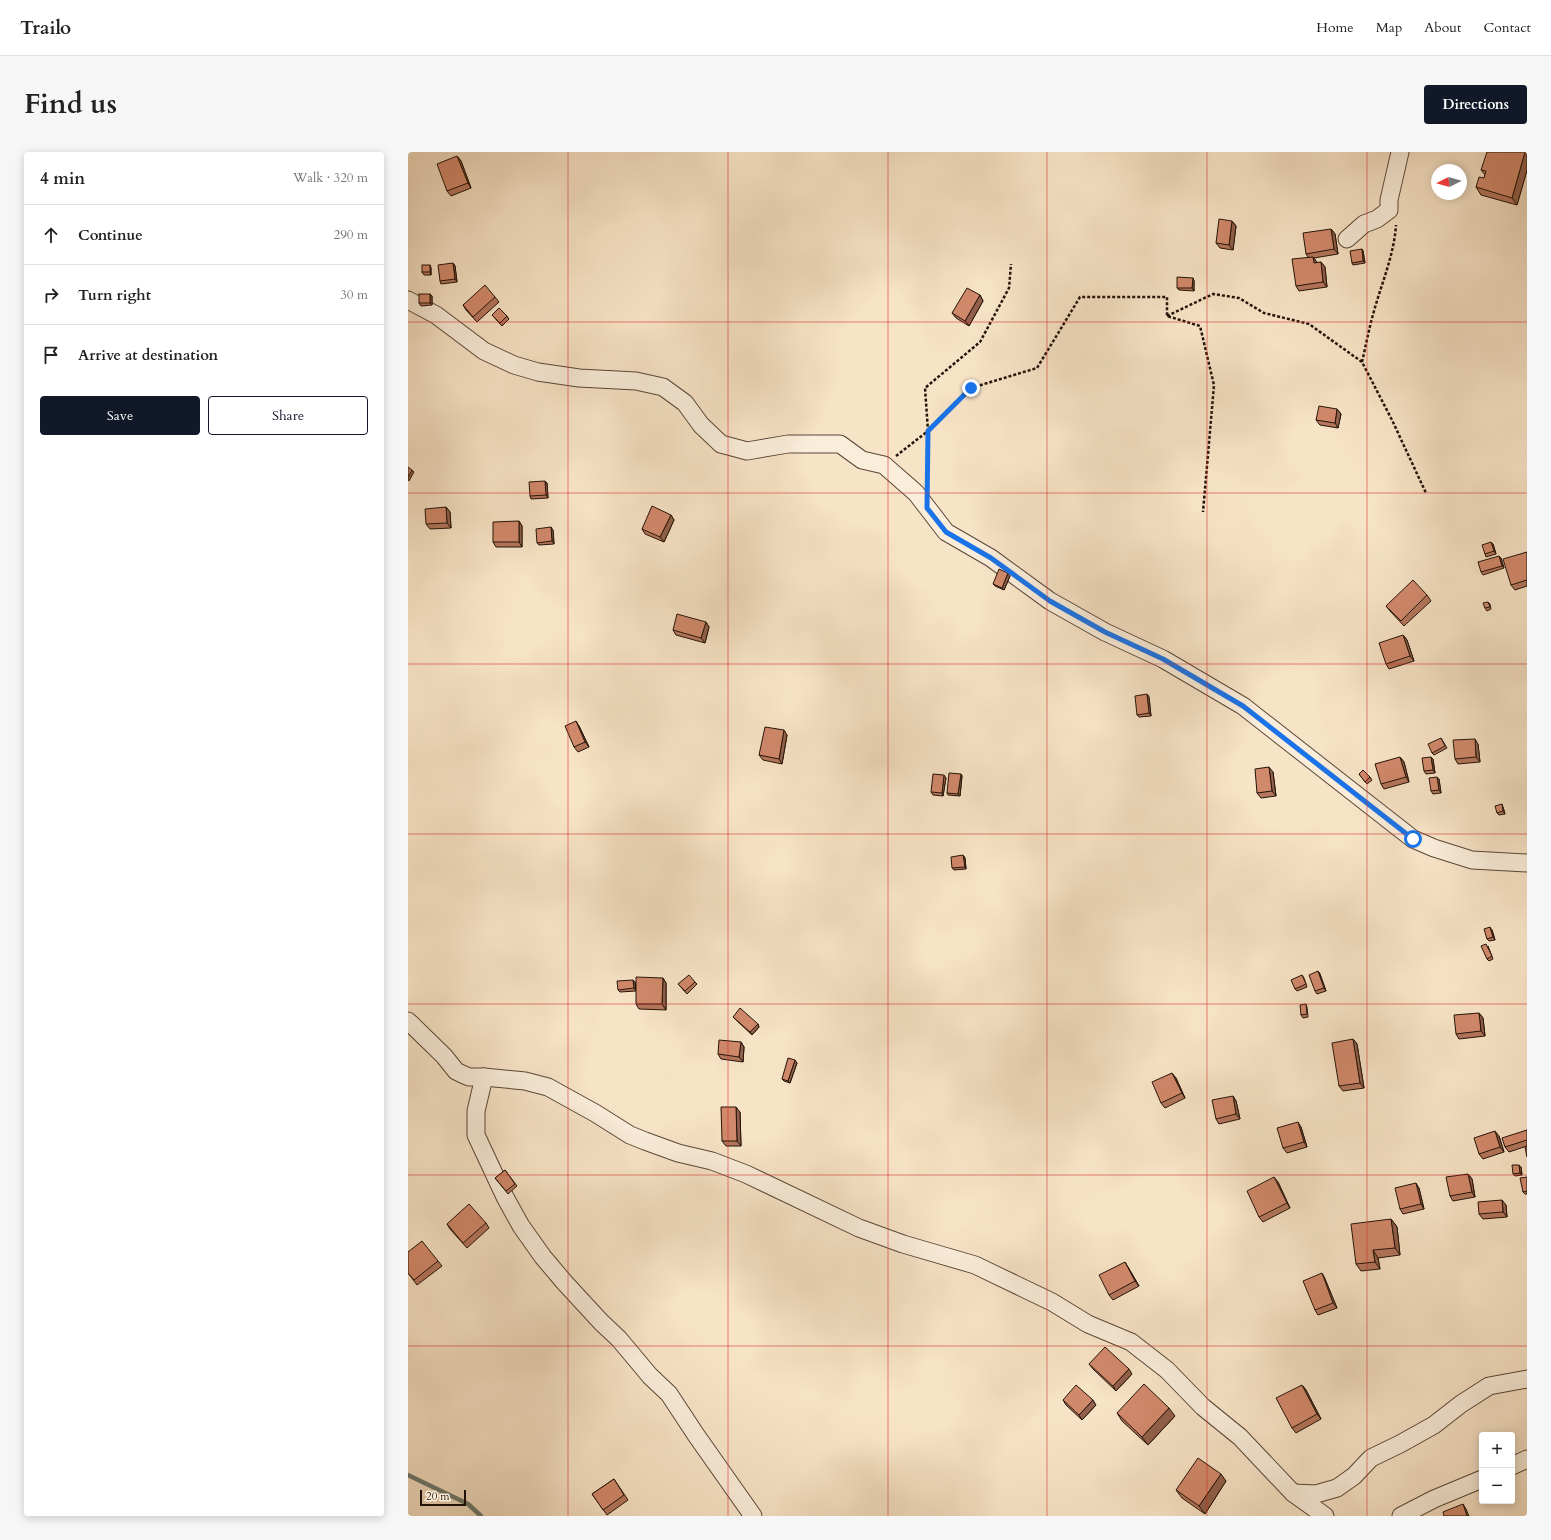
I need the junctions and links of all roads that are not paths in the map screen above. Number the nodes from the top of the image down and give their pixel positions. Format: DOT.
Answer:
graph roads {
  1 [pos="1400,152"];
  2 [pos="1347,239"];
  3 [pos="408,300"];
  4 [pos="1527,863"];
  5 [pos="408,1021"];
  6 [pos="484,1077"];
  7 [pos="1527,1379"];
  8 [pos="1527,1459"];
  9 [pos="1515,1465"];
  10 [pos="1479,1480"];
  11 [pos="1293,1493"];
  12 [pos="753,1516"];
  13 [pos="1325,1516"];
  14 [pos="1401,1516"];
  1 -- 2 [label="street"];
  3 -- 4 [label="street"];
  5 -- 6 [label="street"];
  6 -- 11 [label="street"];
  6 -- 12 [label="street"];
  7 -- 11 [label="street"];
  8 -- 9 [label="street"];
  10 -- 14 [label="street"];
  11 -- 13 [label="street"];
}
